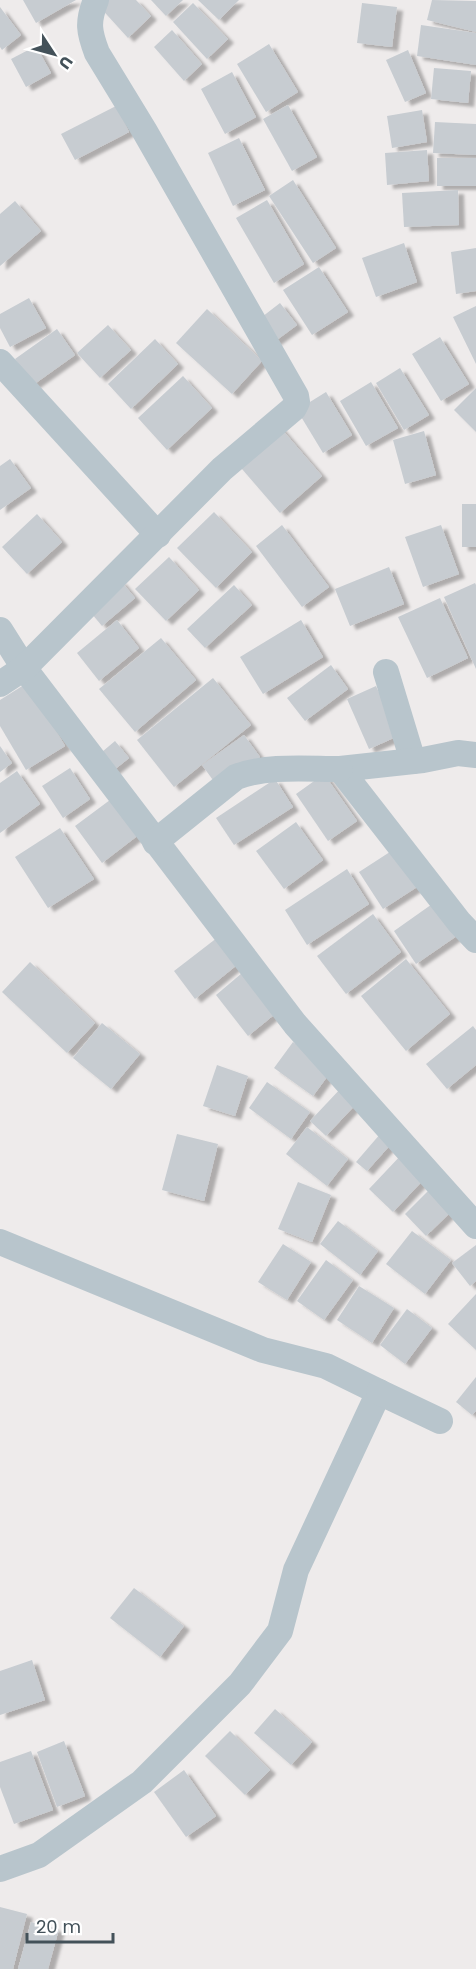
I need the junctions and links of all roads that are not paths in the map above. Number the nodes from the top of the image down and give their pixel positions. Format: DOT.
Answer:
graph roads {
  1 [pos="96,0"];
  2 [pos="0,362"];
  3 [pos="158,535"];
  4 [pos="0,630"];
  5 [pos="24,668"];
  6 [pos="386,672"];
  7 [pos="0,684"];
  8 [pos="476,755"];
  9 [pos="413,761"];
  10 [pos="340,770"];
  11 [pos="155,842"];
  12 [pos="476,940"];
  13 [pos="476,1226"];
  14 [pos="0,1242"];
  15 [pos="380,1392"];
  16 [pos="440,1421"];
  17 [pos="0,1869"];
  1 -- 3 [label="street"];
  2 -- 3 [label="street"];
  3 -- 5 [label="street"];
  4 -- 5 [label="street"];
  5 -- 7 [label="street"];
  5 -- 11 [label="street"];
  6 -- 9 [label="street"];
  8 -- 9 [label="street"];
  9 -- 10 [label="street"];
  10 -- 11 [label="street"];
  10 -- 12 [label="street"];
  11 -- 13 [label="street"];
  14 -- 15 [label="street"];
  15 -- 16 [label="street"];
  15 -- 17 [label="street"];
}
